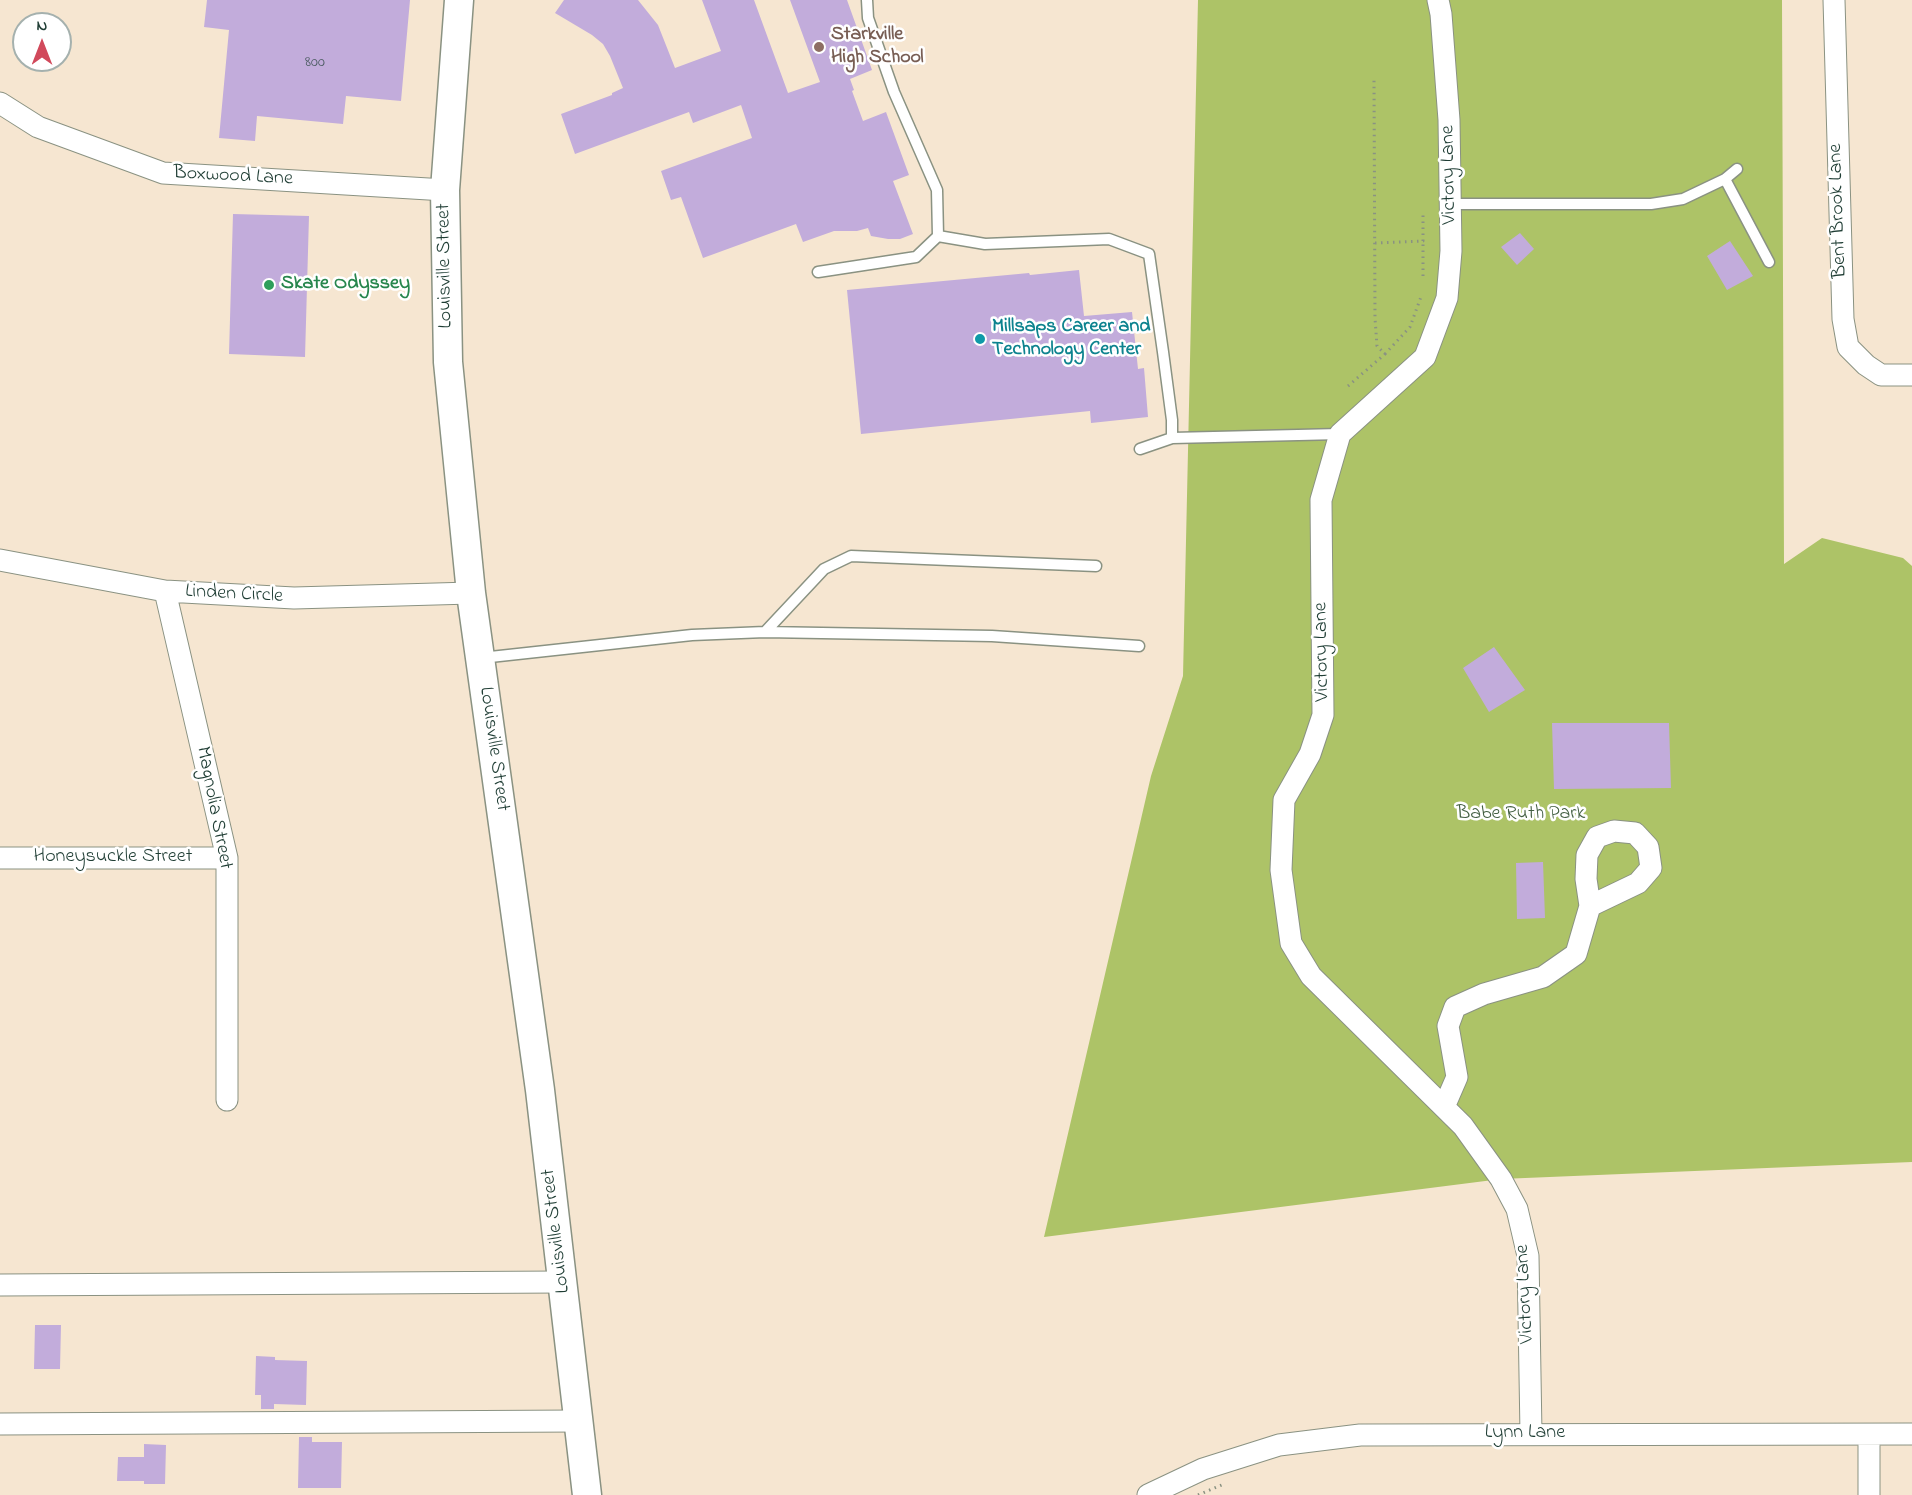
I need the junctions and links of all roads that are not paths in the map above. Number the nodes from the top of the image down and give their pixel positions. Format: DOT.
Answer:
graph roads {
  1 [pos="459,0"];
  2 [pos="867,0"];
  3 [pos="1438,0"];
  4 [pos="1834,0"];
  5 [pos="0,103"];
  6 [pos="1737,169"];
  7 [pos="1725,178"];
  8 [pos="445,190"];
  9 [pos="1451,204"];
  10 [pos="938,236"];
  11 [pos="1769,262"];
  12 [pos="818,272"];
  13 [pos="1912,375"];
  14 [pos="1340,434"];
  15 [pos="1172,438"];
  16 [pos="1140,449"];
  17 [pos="0,560"];
  18 [pos="1096,566"];
  19 [pos="165,591"];
  20 [pos="471,593"];
  21 [pos="765,632"];
  22 [pos="1139,646"];
  23 [pos="481,658"];
  24 [pos="0,858"];
  25 [pos="227,858"];
  26 [pos="1590,906"];
  27 [pos="226,1100"];
  28 [pos="1444,1107"];
  29 [pos="563,1282"];
  30 [pos="0,1285"];
  31 [pos="579,1421"];
  32 [pos="0,1424"];
  33 [pos="1531,1434"];
  34 [pos="1869,1434"];
  35 [pos="1912,1434"];
  36 [pos="587,1495"];
  37 [pos="1148,1495"];
  38 [pos="1869,1495"];
  1 -- 8 [label="main road, Louisville Street"];
  2 -- 10 [label="lane"];
  3 -- 9 [label="street, Victory Lane"];
  4 -- 13 [label="street, Bent Brook Lane"];
  5 -- 8 [label="street, Boxwood Lane"];
  6 -- 7 [label="lane"];
  7 -- 9 [label="lane"];
  7 -- 11 [label="lane"];
  8 -- 20 [label="main road, Louisville Street"];
  9 -- 14 [label="street, Victory Lane"];
  10 -- 12 [label="lane"];
  10 -- 15 [label="lane"];
  14 -- 15 [label="lane"];
  14 -- 28 [label="street, Victory Lane"];
  15 -- 16 [label="lane"];
  17 -- 19 [label="street, Linden Circle"];
  18 -- 21 [label="lane"];
  19 -- 20 [label="street, Linden Circle"];
  19 -- 25 [label="street, Magnolia Street"];
  20 -- 23 [label="main road, Louisville Street"];
  21 -- 22 [label="lane"];
  21 -- 23 [label="lane"];
  23 -- 29 [label="main road, Louisville Street"];
  24 -- 25 [label="street, Honeysuckle Street"];
  25 -- 27 [label="street, Magnolia Street"];
  26 -- 28 [label="street"];
  28 -- 33 [label="street, Victory Lane"];
  29 -- 30 [label="street"];
  29 -- 31 [label="main road, Louisville Street"];
  31 -- 32 [label="street"];
  31 -- 36 [label="main road, Louisville Street"];
  33 -- 34 [label="street, Lynn Lane"];
  33 -- 37 [label="street, Lynn Lane"];
  34 -- 35 [label="street, Lynn Lane"];
  34 -- 38 [label="street"];
}
